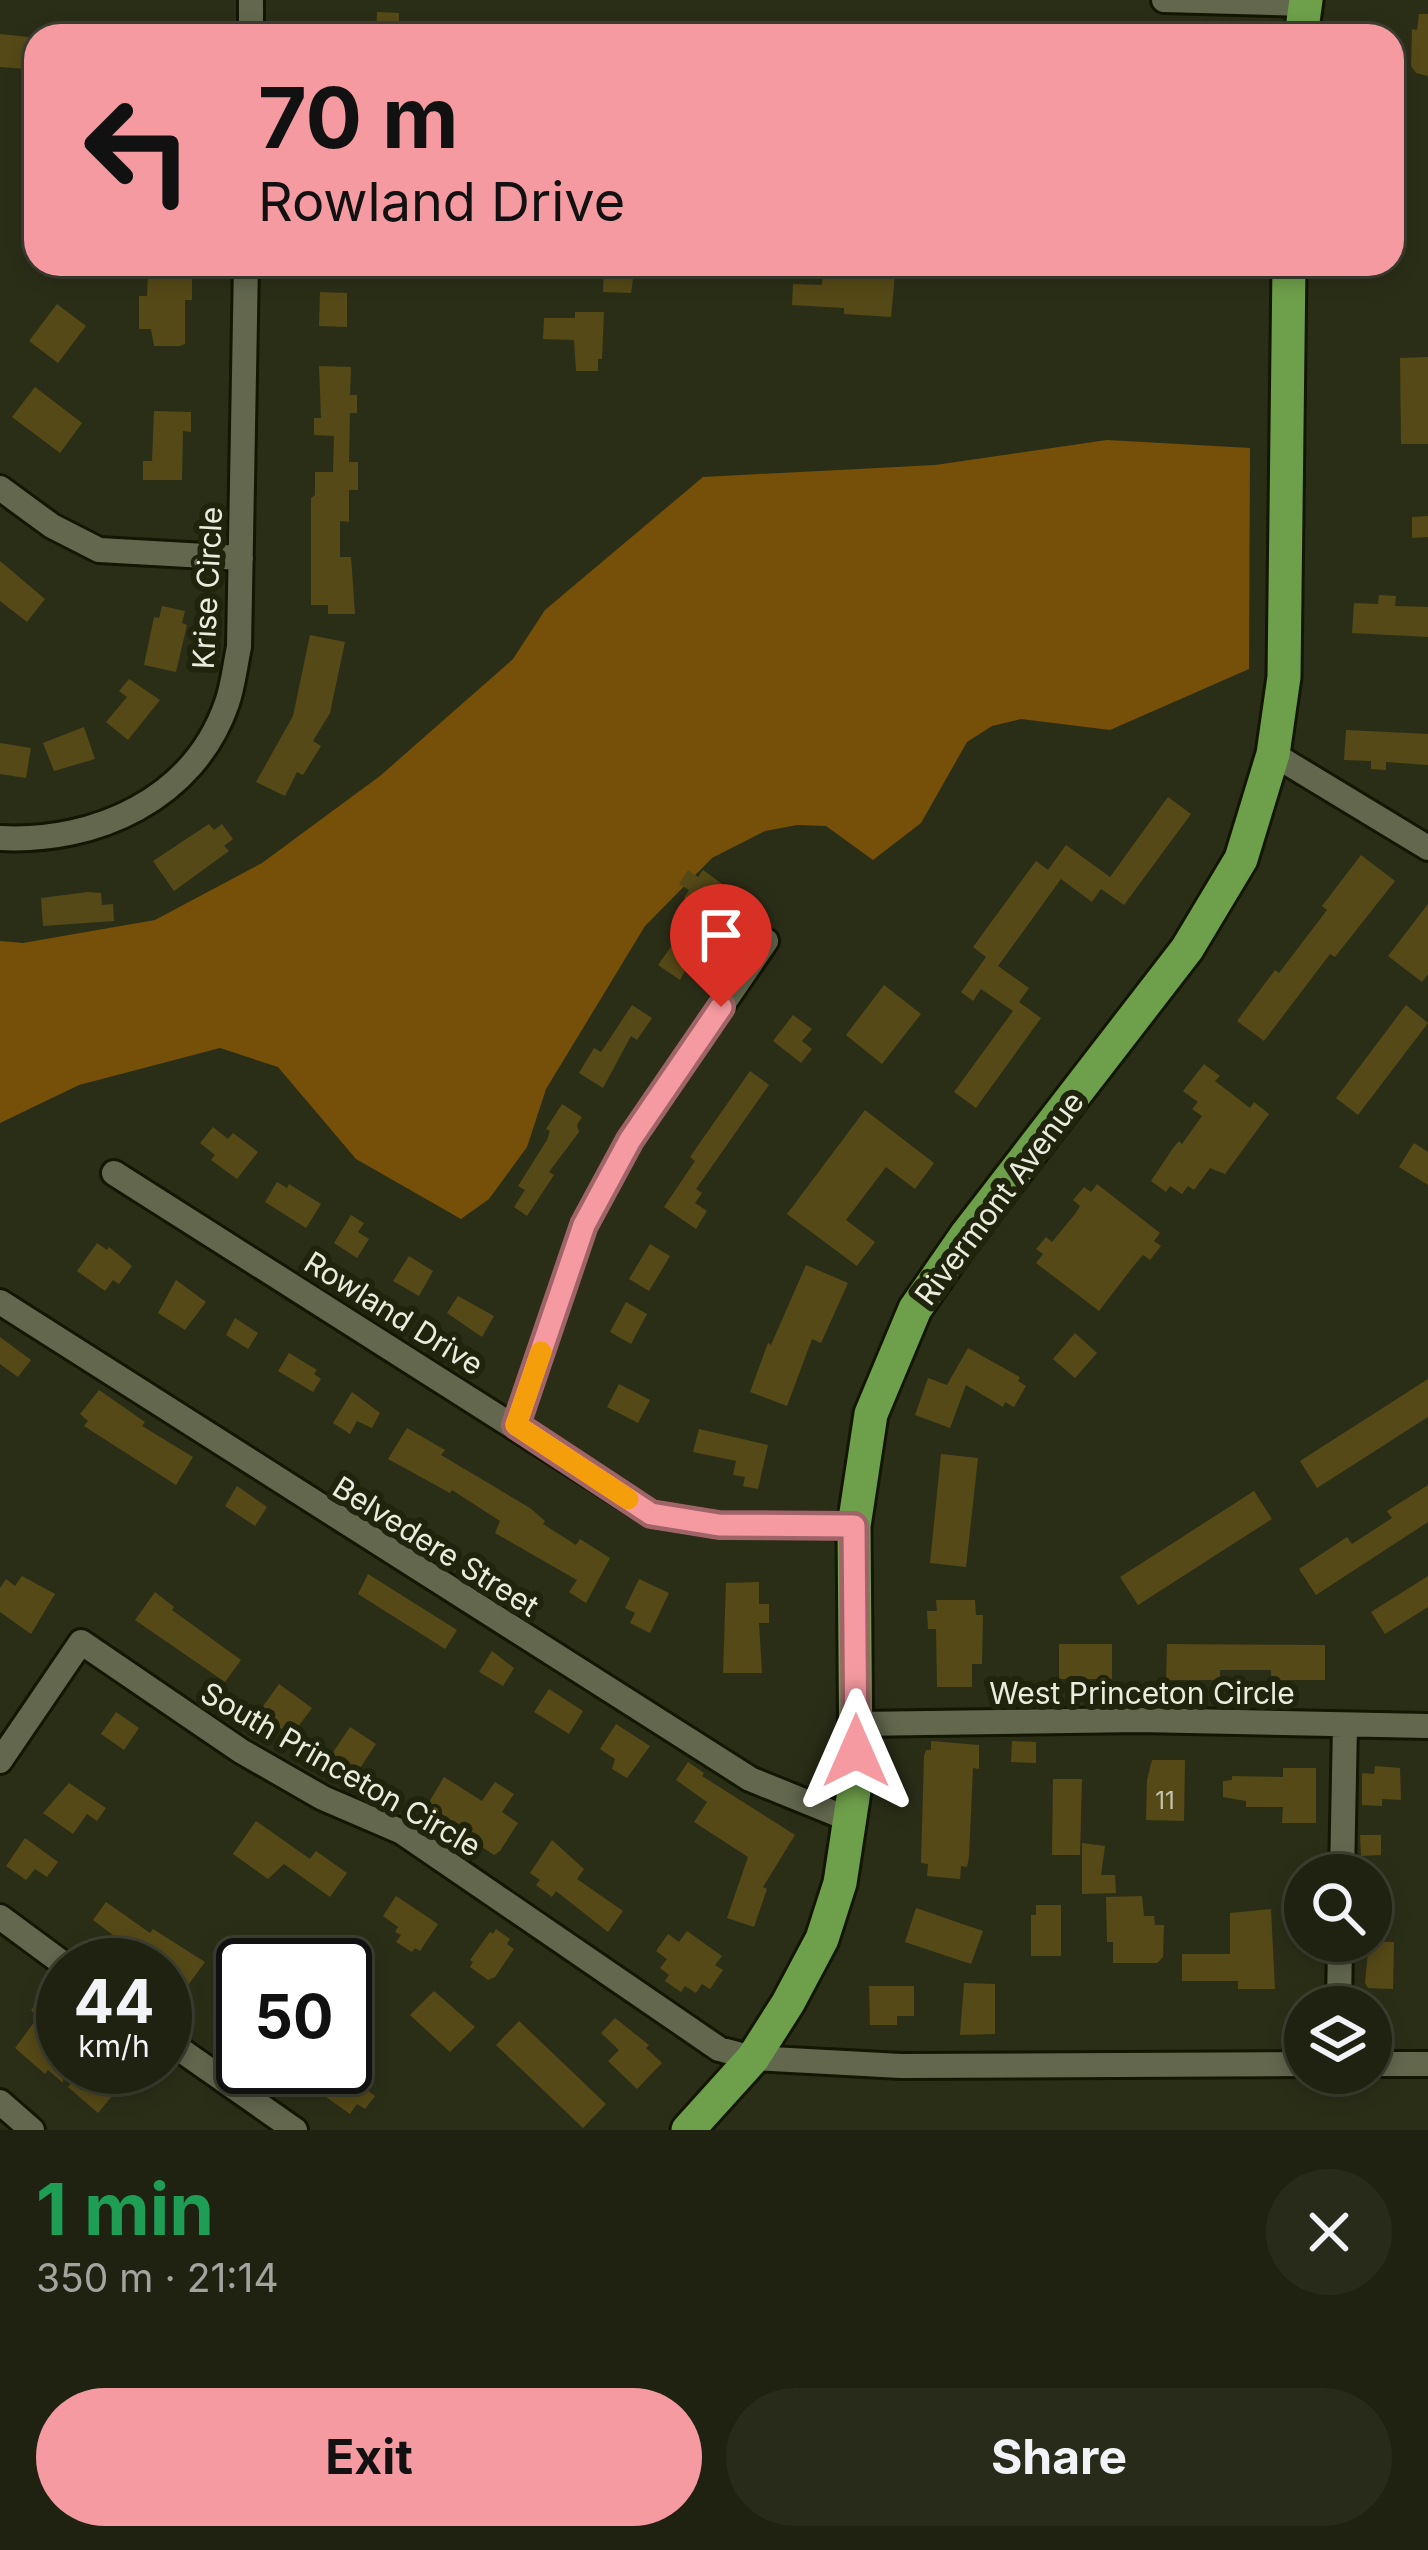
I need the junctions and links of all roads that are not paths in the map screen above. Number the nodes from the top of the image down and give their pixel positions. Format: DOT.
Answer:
graph roads {
  1 [pos="1164,0"];
  2 [pos="1304,13"];
  3 [pos="247,276"];
  4 [pos="1289,276"];
  5 [pos="0,488"];
  6 [pos="241,558"];
  7 [pos="1273,754"];
  8 [pos="0,838"];
  9 [pos="1428,848"];
  10 [pos="766,940"];
  11 [pos="114,1172"];
  12 [pos="0,1302"];
  13 [pos="516,1425"];
  14 [pos="854,1526"];
  15 [pos="856,1724"];
  16 [pos="1345,1725"];
  17 [pos="1428,1726"];
  18 [pos="0,1761"];
  19 [pos="851,1820"];
  20 [pos="1342,1854"];
  21 [pos="0,1918"];
  22 [pos="36,1944"];
  23 [pos="192,2057"];
  24 [pos="753,2058"];
  25 [pos="1284,2064"];
  26 [pos="1392,2064"];
  27 [pos="1428,2064"];
  28 [pos="0,2102"];
  29 [pos="32,2130"];
  30 [pos="295,2130"];
  31 [pos="688,2130"];
  1 -- 2 [label="street"];
  3 -- 6 [label="street, Krise Circle"];
  4 -- 7 [label="main road, Rivermont Avenue"];
  5 -- 6 [label="street"];
  6 -- 8 [label="street, Krise Circle"];
  7 -- 9 [label="street"];
  7 -- 14 [label="main road, Rivermont Avenue"];
  10 -- 13 [label="street"];
  11 -- 13 [label="street, Rowland Drive"];
  12 -- 19 [label="street, Belvedere Street"];
  13 -- 14 [label="street, Rowland Drive"];
  14 -- 15 [label="main road, Rivermont Avenue"];
  15 -- 16 [label="street, West Princeton Circle"];
  15 -- 19 [label="main road, Rivermont Avenue"];
  16 -- 17 [label="street, West Princeton Circle"];
  16 -- 20 [label="street"];
  18 -- 24 [label="street, South Princeton Circle"];
  19 -- 24 [label="main road, Rivermont Avenue"];
  21 -- 22 [label="street"];
  23 -- 30 [label="street"];
  24 -- 25 [label="street, South Princeton Circle"];
  24 -- 31 [label="main road, Rivermont Avenue"];
  26 -- 27 [label="street"];
  28 -- 29 [label="street"];
}
